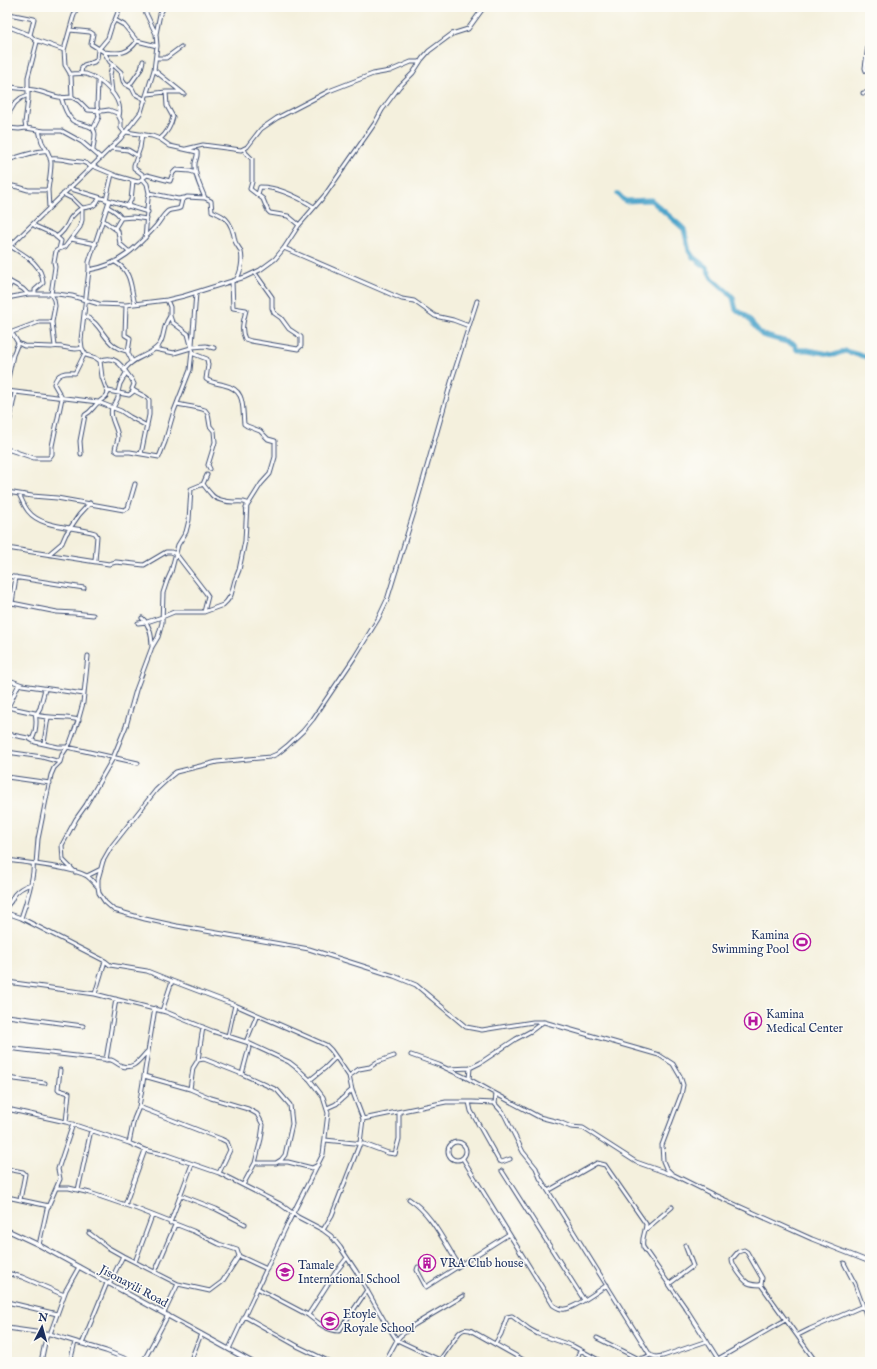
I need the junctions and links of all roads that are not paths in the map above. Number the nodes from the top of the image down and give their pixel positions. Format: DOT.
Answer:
graph roads {
  1 [pos="10,7"];
  2 [pos="77,7"];
  3 [pos="120,7"];
  4 [pos="143,7"];
  5 [pos="164,7"];
  6 [pos="484,7"];
  7 [pos="9,14"];
  8 [pos="115,20"];
  9 [pos="7,21"];
  10 [pos="7,26"];
  11 [pos="70,30"];
  12 [pos="870,31"];
  13 [pos="156,34"];
  14 [pos="30,35"];
  15 [pos="36,40"];
  16 [pos="137,41"];
  17 [pos="157,46"];
  18 [pos="182,47"];
  19 [pos="100,49"];
  20 [pos="64,50"];
  21 [pos="104,52"];
  22 [pos="156,58"];
  23 [pos="143,61"];
  24 [pos="419,62"];
  25 [pos="112,65"];
  26 [pos="154,70"];
  27 [pos="870,72"];
  28 [pos="81,73"];
  29 [pos="70,74"];
  30 [pos="98,82"];
  31 [pos="7,86"];
  32 [pos="129,86"];
  33 [pos="28,89"];
  34 [pos="112,92"];
  35 [pos="166,92"];
  36 [pos="863,92"];
  37 [pos="870,93"];
  38 [pos="148,94"];
  39 [pos="28,95"];
  40 [pos="61,97"];
  41 [pos="72,97"];
  42 [pos="146,100"];
  43 [pos="99,111"];
  44 [pos="7,113"];
  45 [pos="120,116"];
  46 [pos="7,128"];
  47 [pos="26,128"];
  48 [pos="92,129"];
  49 [pos="39,130"];
  50 [pos="126,132"];
  51 [pos="142,134"];
  52 [pos="160,139"];
  53 [pos="199,146"];
  54 [pos="110,148"];
  55 [pos="244,148"];
  56 [pos="186,149"];
  57 [pos="93,150"];
  58 [pos="47,151"];
  59 [pos="197,152"];
  60 [pos="138,156"];
  61 [pos="101,158"];
  62 [pos="50,159"];
  63 [pos="7,160"];
  64 [pos="92,166"];
  65 [pos="196,173"];
  66 [pos="112,174"];
  67 [pos="143,179"];
  68 [pos="133,181"];
  69 [pos="7,185"];
  70 [pos="68,188"];
  71 [pos="48,190"];
  72 [pos="149,193"];
  73 [pos="63,194"];
  74 [pos="258,194"];
  75 [pos="99,198"];
  76 [pos="186,198"];
  77 [pos="205,198"];
  78 [pos="108,201"];
  79 [pos="108,207"];
  80 [pos="127,207"];
  81 [pos="50,208"];
  82 [pos="82,208"];
  83 [pos="314,208"];
  84 [pos="148,212"];
  85 [pos="121,218"];
  86 [pos="147,219"];
  87 [pos="104,221"];
  88 [pos="33,224"];
  89 [pos="299,225"];
  90 [pos="115,228"];
  91 [pos="56,237"];
  92 [pos="70,238"];
  93 [pos="145,238"];
  94 [pos="96,244"];
  95 [pos="8,246"];
  96 [pos="284,248"];
  97 [pos="59,249"];
  98 [pos="131,251"];
  99 [pos="115,262"];
  100 [pos="89,270"];
  101 [pos="255,273"];
  102 [pos="7,280"];
  103 [pos="236,280"];
  104 [pos="232,282"];
  105 [pos="11,283"];
  106 [pos="7,291"];
  107 [pos="196,293"];
  108 [pos="28,294"];
  109 [pos="35,294"];
  110 [pos="51,294"];
  111 [pos="7,298"];
  112 [pos="85,300"];
  113 [pos="167,300"];
  114 [pos="477,301"];
  115 [pos="135,304"];
  116 [pos="126,306"];
  117 [pos="84,316"];
  118 [pos="170,316"];
  119 [pos="52,322"];
  120 [pos="469,326"];
  121 [pos="12,333"];
  122 [pos="7,334"];
  123 [pos="18,343"];
  124 [pos="56,346"];
  125 [pos="82,348"];
  126 [pos="214,348"];
  127 [pos="156,349"];
  128 [pos="192,349"];
  129 [pos="128,352"];
  130 [pos="85,353"];
  131 [pos="100,361"];
  132 [pos="132,361"];
  133 [pos="125,372"];
  134 [pos="7,382"];
  135 [pos="108,391"];
  136 [pos="134,391"];
  137 [pos="7,392"];
  138 [pos="118,392"];
  139 [pos="15,393"];
  140 [pos="62,398"];
  141 [pos="98,402"];
  142 [pos="177,404"];
  143 [pos="113,407"];
  144 [pos="146,426"];
  145 [pos="7,434"];
  146 [pos="7,449"];
  147 [pos="80,454"];
  148 [pos="141,454"];
  149 [pos="210,469"];
  150 [pos="207,475"];
  151 [pos="135,484"];
  152 [pos="203,484"];
  153 [pos="7,492"];
  154 [pos="19,494"];
  155 [pos="90,503"];
  156 [pos="246,508"];
  157 [pos="70,528"];
  158 [pos="7,548"];
  159 [pos="49,554"];
  160 [pos="176,554"];
  161 [pos="95,561"];
  162 [pos="7,576"];
  163 [pos="16,578"];
  164 [pos="84,588"];
  165 [pos="7,602"];
  166 [pos="12,603"];
  167 [pos="204,612"];
  168 [pos="93,616"];
  169 [pos="162,617"];
  170 [pos="142,618"];
  171 [pos="147,622"];
  172 [pos="138,623"];
  173 [pos="152,647"];
  174 [pos="88,656"];
  175 [pos="7,679"];
  176 [pos="19,684"];
  177 [pos="44,689"];
  178 [pos="84,694"];
  179 [pos="8,707"];
  180 [pos="36,715"];
  181 [pos="48,717"];
  182 [pos="79,720"];
  183 [pos="7,734"];
  184 [pos="32,739"];
  185 [pos="44,743"];
  186 [pos="67,747"];
  187 [pos="7,752"];
  188 [pos="113,758"];
  189 [pos="60,762"];
  190 [pos="138,764"];
  191 [pos="7,777"];
  192 [pos="50,783"];
  193 [pos="7,860"];
  194 [pos="63,860"];
  195 [pos="34,864"];
  196 [pos="58,868"];
  197 [pos="101,869"];
  198 [pos="75,872"];
  199 [pos="87,876"];
  200 [pos="30,884"];
  201 [pos="98,887"];
  202 [pos="7,906"];
  203 [pos="7,913"];
  204 [pos="21,918"];
  205 [pos="105,961"];
  206 [pos="172,981"];
  207 [pos="7,982"];
  208 [pos="95,994"];
  209 [pos="116,999"];
  210 [pos="235,1005"];
  211 [pos="155,1008"];
  212 [pos="162,1011"];
  213 [pos="257,1015"];
  214 [pos="7,1016"];
  215 [pos="544,1022"];
  216 [pos="83,1026"];
  217 [pos="203,1027"];
  218 [pos="228,1036"];
  219 [pos="246,1042"];
  220 [pos="250,1044"];
  221 [pos="7,1048"];
  222 [pos="148,1051"];
  223 [pos="411,1055"];
  224 [pos="394,1056"];
  225 [pos="336,1057"];
  226 [pos="106,1060"];
  227 [pos="198,1060"];
  228 [pos="470,1068"];
  229 [pos="449,1069"];
  230 [pos="60,1070"];
  231 [pos="242,1074"];
  232 [pos="144,1076"];
  233 [pos="349,1076"];
  234 [pos="7,1078"];
  235 [pos="469,1079"];
  236 [pos="310,1080"];
  237 [pos="44,1083"];
  238 [pos="190,1089"];
  239 [pos="352,1090"];
  240 [pos="496,1094"];
  241 [pos="469,1102"];
  242 [pos="494,1103"];
  243 [pos="139,1107"];
  244 [pos="327,1108"];
  245 [pos="7,1110"];
  246 [pos="399,1112"];
  247 [pos="363,1119"];
  248 [pos="66,1122"];
  249 [pos="73,1124"];
  250 [pos="91,1130"];
  251 [pos="325,1140"];
  252 [pos="129,1143"];
  253 [pos="360,1143"];
  254 [pos="145,1150"];
  255 [pos="463,1158"];
  256 [pos="510,1159"];
  257 [pos="255,1162"];
  258 [pos="278,1162"];
  259 [pos="192,1164"];
  260 [pos="318,1165"];
  261 [pos="7,1169"];
  262 [pos="502,1171"];
  263 [pos="219,1173"];
  264 [pos="672,1174"];
  265 [pos="243,1185"];
  266 [pos="57,1188"];
  267 [pos="78,1190"];
  268 [pos="548,1191"];
  269 [pos="180,1195"];
  270 [pos="7,1197"];
  271 [pos="409,1199"];
  272 [pos="20,1200"];
  273 [pos="125,1205"];
  274 [pos="49,1206"];
  275 [pos="672,1207"];
  276 [pos="293,1214"];
  277 [pos="152,1216"];
  278 [pos="170,1223"];
  279 [pos="245,1224"];
  280 [pos="175,1225"];
  281 [pos="7,1230"];
  282 [pos="323,1230"];
  283 [pos="645,1230"];
  284 [pos="89,1233"];
  285 [pos="509,1234"];
  286 [pos="39,1245"];
  287 [pos="685,1245"];
  288 [pos="123,1256"];
  289 [pos="239,1256"];
  290 [pos="346,1258"];
  291 [pos="135,1262"];
  292 [pos="870,1262"];
  293 [pos="844,1264"];
  294 [pos="459,1265"];
  295 [pos="79,1267"];
  296 [pos="418,1267"];
  297 [pos="267,1268"];
  298 [pos="155,1272"];
  299 [pos="7,1273"];
  300 [pos="108,1283"];
  301 [pos="178,1284"];
  302 [pos="669,1284"];
  303 [pos="606,1285"];
  304 [pos="761,1285"];
  305 [pos="257,1288"];
  306 [pos="367,1290"];
  307 [pos="64,1295"];
  308 [pos="463,1296"];
  309 [pos="584,1300"];
  310 [pos="7,1302"];
  311 [pos="863,1306"];
  312 [pos="164,1313"];
  313 [pos="57,1314"];
  314 [pos="168,1315"];
  315 [pos="308,1315"];
  316 [pos="244,1316"];
  317 [pos="787,1319"];
  318 [pos="870,1326"];
  319 [pos="7,1328"];
  320 [pos="48,1334"];
  321 [pos="201,1334"];
  322 [pos="798,1335"];
  323 [pos="597,1338"];
  324 [pos="396,1340"];
  325 [pos="706,1341"];
  326 [pos="75,1342"];
  327 [pos="82,1344"];
  328 [pos="495,1344"];
  329 [pos="229,1349"];
  330 [pos="580,1350"];
  331 [pos="650,1355"];
  332 [pos="646,1358"];
  333 [pos="440,1360"];
  334 [pos="719,1361"];
  335 [pos="815,1361"];
  336 [pos="41,1362"];
  337 [pos="70,1362"];
  338 [pos="134,1362"];
  339 [pos="143,1362"];
  340 [pos="190,1362"];
  341 [pos="252,1362"];
  342 [pos="330,1362"];
  343 [pos="386,1362"];
  344 [pos="444,1362"];
  345 [pos="527,1362"];
  346 [pos="576,1362"];
  347 [pos="602,1362"];
  348 [pos="644,1362"];
  349 [pos="810,1362"];
  1 -- 7 [label="street"];
  2 -- 11 [label="street"];
  3 -- 8 [label="street"];
  4 -- 13 [label="street"];
  5 -- 13 [label="street"];
  6 -- 24 [label="street"];
  7 -- 9 [label="street"];
  7 -- 14 [label="street"];
  8 -- 16 [label="street"];
  8 -- 19 [label="street"];
  10 -- 14 [label="street"];
  11 -- 19 [label="street"];
  11 -- 20 [label="street"];
  12 -- 27 [label="street"];
  13 -- 17 [label="street"];
  14 -- 15 [label="street"];
  15 -- 20 [label="street"];
  15 -- 33 [label="street"];
  16 -- 17 [label="street"];
  16 -- 21 [label="street"];
  17 -- 22 [label="street"];
  18 -- 22 [label="street"];
  19 -- 21 [label="street"];
  19 -- 28 [label="street"];
  20 -- 29 [label="street"];
  21 -- 25 [label="street"];
  22 -- 26 [label="street"];
  23 -- 32 [label="street"];
  24 -- 55 [label="street"];
  24 -- 83 [label="street"];
  25 -- 32 [label="street"];
  25 -- 34 [label="street"];
  26 -- 35 [label="street"];
  26 -- 38 [label="street"];
  28 -- 29 [label="street"];
  28 -- 30 [label="street"];
  29 -- 41 [label="street"];
  30 -- 34 [label="street"];
  30 -- 43 [label="street"];
  31 -- 33 [label="street"];
  32 -- 42 [label="street"];
  33 -- 39 [label="street"];
  33 -- 40 [label="street"];
  34 -- 45 [label="street"];
  35 -- 38 [label="street"];
  35 -- 52 [label="street"];
  36 -- 37 [label="street"];
  38 -- 42 [label="street"];
  39 -- 44 [label="street"];
  39 -- 47 [label="street"];
  40 -- 41 [label="street"];
  40 -- 48 [label="street"];
  41 -- 43 [label="street"];
  42 -- 50 [label="street"];
  43 -- 45 [label="street"];
  43 -- 48 [label="street"];
  45 -- 50 [label="street"];
  46 -- 47 [label="street"];
  47 -- 49 [label="street"];
  48 -- 57 [label="street"];
  49 -- 57 [label="street"];
  49 -- 58 [label="street"];
  50 -- 51 [label="street"];
  50 -- 54 [label="street"];
  51 -- 52 [label="street"];
  51 -- 60 [label="street"];
  52 -- 56 [label="street"];
  53 -- 55 [label="street"];
  53 -- 56 [label="street"];
  53 -- 59 [label="street"];
  54 -- 60 [label="street"];
  54 -- 61 [label="street"];
  55 -- 74 [label="street"];
  56 -- 59 [label="street"];
  57 -- 61 [label="street"];
  58 -- 62 [label="street"];
  58 -- 63 [label="street"];
  59 -- 65 [label="street"];
  60 -- 67 [label="street"];
  61 -- 64 [label="street"];
  62 -- 64 [label="street"];
  62 -- 71 [label="street"];
  64 -- 66 [label="street"];
  64 -- 70 [label="street"];
  65 -- 67 [label="street"];
  65 -- 77 [label="street"];
  66 -- 68 [label="street"];
  66 -- 78 [label="street"];
  67 -- 68 [label="street"];
  67 -- 72 [label="street"];
  68 -- 80 [label="street"];
  69 -- 71 [label="street"];
  70 -- 73 [label="street"];
  70 -- 75 [label="street"];
  71 -- 81 [label="street"];
  72 -- 76 [label="street"];
  72 -- 84 [label="street"];
  73 -- 81 [label="street"];
  73 -- 82 [label="street"];
  74 -- 83 [label="street"];
  74 -- 89 [label="street"];
  75 -- 78 [label="street"];
  75 -- 82 [label="street"];
  76 -- 77 [label="street"];
  76 -- 93 [label="street"];
  77 -- 103 [label="street"];
  78 -- 79 [label="street"];
  78 -- 80 [label="street"];
  79 -- 85 [label="street"];
  79 -- 87 [label="street"];
  80 -- 84 [label="street"];
  81 -- 88 [label="street"];
  82 -- 91 [label="street"];
  82 -- 92 [label="street"];
  83 -- 89 [label="street"];
  84 -- 86 [label="street"];
  85 -- 86 [label="street"];
  85 -- 90 [label="street"];
  86 -- 93 [label="street"];
  87 -- 90 [label="street"];
  87 -- 94 [label="street"];
  88 -- 91 [label="street"];
  88 -- 95 [label="street"];
  89 -- 96 [label="street"];
  90 -- 98 [label="street"];
  91 -- 97 [label="street"];
  92 -- 94 [label="street"];
  92 -- 97 [label="street"];
  93 -- 98 [label="street"];
  94 -- 100 [label="street"];
  95 -- 109 [label="street"];
  96 -- 101 [label="street"];
  96 -- 120 [label="street"];
  97 -- 110 [label="street"];
  98 -- 99 [label="street"];
  99 -- 100 [label="street"];
  99 -- 115 [label="street"];
  100 -- 112 [label="street"];
  101 -- 103 [label="street"];
  101 -- 104 [label="street"];
  102 -- 105 [label="street"];
  103 -- 104 [label="street"];
  104 -- 107 [label="street"];
  105 -- 106 [label="street"];
  105 -- 108 [label="street"];
  107 -- 113 [label="street"];
  107 -- 128 [label="street"];
  108 -- 109 [label="street"];
  108 -- 111 [label="street"];
  109 -- 110 [label="street"];
  110 -- 112 [label="street"];
  110 -- 119 [label="street"];
  112 -- 116 [label="street"];
  112 -- 117 [label="street"];
  113 -- 115 [label="street"];
  113 -- 118 [label="street"];
  114 -- 120 [label="street"];
  115 -- 116 [label="street"];
  116 -- 129 [label="street"];
  117 -- 125 [label="street"];
  117 -- 129 [label="street"];
  118 -- 127 [label="street"];
  118 -- 128 [label="street"];
  119 -- 121 [label="street"];
  119 -- 124 [label="street"];
  120 -- 197 [label="street"];
  121 -- 122 [label="street"];
  121 -- 123 [label="street"];
  123 -- 124 [label="street"];
  123 -- 134 [label="street"];
  124 -- 125 [label="street"];
  125 -- 130 [label="street"];
  126 -- 128 [label="street"];
  127 -- 128 [label="street"];
  127 -- 132 [label="street"];
  128 -- 142 [label="street"];
  128 -- 156 [label="street"];
  129 -- 132 [label="street"];
  130 -- 131 [label="street"];
  130 -- 140 [label="street"];
  131 -- 133 [label="street"];
  131 -- 135 [label="street"];
  132 -- 133 [label="street"];
  133 -- 136 [label="street"];
  133 -- 138 [label="street"];
  135 -- 138 [label="street"];
  135 -- 141 [label="street"];
  136 -- 138 [label="street"];
  136 -- 144 [label="street"];
  137 -- 139 [label="street"];
  138 -- 143 [label="street"];
  139 -- 140 [label="street"];
  139 -- 145 [label="street"];
  140 -- 141 [label="street"];
  140 -- 146 [label="street"];
  141 -- 143 [label="street"];
  141 -- 147 [label="street"];
  142 -- 148 [label="street"];
  142 -- 149 [label="street"];
  143 -- 144 [label="street"];
  143 -- 148 [label="street"];
  144 -- 148 [label="street"];
  150 -- 152 [label="street"];
  151 -- 155 [label="street"];
  152 -- 156 [label="street"];
  152 -- 160 [label="street"];
  153 -- 154 [label="street"];
  154 -- 155 [label="street"];
  154 -- 157 [label="street"];
  155 -- 157 [label="street"];
  156 -- 167 [label="street"];
  157 -- 159 [label="street"];
  157 -- 161 [label="street"];
  158 -- 159 [label="street"];
  159 -- 161 [label="street"];
  160 -- 161 [label="street"];
  160 -- 167 [label="street"];
  160 -- 169 [label="street"];
  162 -- 163 [label="street"];
  163 -- 164 [label="street"];
  163 -- 166 [label="street"];
  165 -- 166 [label="street"];
  166 -- 168 [label="street"];
  167 -- 169 [label="street"];
  169 -- 171 [label="street"];
  169 -- 173 [label="street"];
  170 -- 171 [label="street"];
  171 -- 172 [label="street"];
  171 -- 173 [label="street"];
  173 -- 188 [label="street"];
  174 -- 178 [label="street"];
  175 -- 176 [label="street"];
  176 -- 177 [label="street"];
  176 -- 179 [label="street"];
  177 -- 178 [label="street"];
  177 -- 180 [label="street"];
  178 -- 182 [label="street"];
  179 -- 180 [label="street"];
  180 -- 181 [label="street"];
  180 -- 184 [label="street"];
  181 -- 182 [label="street"];
  181 -- 185 [label="street"];
  182 -- 186 [label="street"];
  183 -- 184 [label="street"];
  184 -- 185 [label="street"];
  185 -- 186 [label="street"];
  186 -- 188 [label="street"];
  186 -- 189 [label="street"];
  187 -- 189 [label="street"];
  188 -- 190 [label="street"];
  188 -- 194 [label="street"];
  189 -- 192 [label="street"];
  191 -- 192 [label="street"];
  192 -- 195 [label="street"];
  193 -- 195 [label="street"];
  194 -- 196 [label="street"];
  194 -- 198 [label="street"];
  195 -- 196 [label="street"];
  195 -- 200 [label="street"];
  196 -- 198 [label="street"];
  197 -- 199 [label="street"];
  197 -- 201 [label="street"];
  198 -- 199 [label="street"];
  199 -- 201 [label="street"];
  200 -- 202 [label="street"];
  200 -- 204 [label="street"];
  201 -- 215 [label="street"];
  203 -- 204 [label="street"];
  204 -- 205 [label="street"];
  205 -- 206 [label="street"];
  205 -- 208 [label="street"];
  206 -- 210 [label="street"];
  206 -- 212 [label="street"];
  207 -- 208 [label="street"];
  208 -- 209 [label="street"];
  209 -- 211 [label="street"];
  209 -- 226 [label="street"];
  210 -- 213 [label="street"];
  210 -- 218 [label="street"];
  211 -- 212 [label="street"];
  211 -- 222 [label="street"];
  212 -- 217 [label="street"];
  213 -- 219 [label="street"];
  213 -- 225 [label="street"];
  214 -- 216 [label="street"];
  215 -- 228 [label="street"];
  215 -- 264 [label="street"];
  217 -- 218 [label="street"];
  217 -- 227 [label="street"];
  218 -- 219 [label="street"];
  219 -- 220 [label="street"];
  220 -- 231 [label="street"];
  220 -- 236 [label="street"];
  221 -- 226 [label="street"];
  222 -- 226 [label="street"];
  222 -- 232 [label="street"];
  223 -- 229 [label="street"];
  224 -- 233 [label="street"];
  225 -- 233 [label="street"];
  225 -- 236 [label="street"];
  227 -- 231 [label="street"];
  227 -- 238 [label="street"];
  228 -- 229 [label="street"];
  228 -- 235 [label="street"];
  229 -- 235 [label="street"];
  230 -- 248 [label="street"];
  231 -- 258 [label="street"];
  232 -- 238 [label="street"];
  232 -- 243 [label="street"];
  233 -- 239 [label="street"];
  234 -- 237 [label="street"];
  235 -- 240 [label="street"];
  236 -- 244 [label="street"];
  238 -- 257 [label="street"];
  239 -- 244 [label="street"];
  239 -- 247 [label="street"];
  240 -- 242 [label="street"];
  240 -- 264 [label="street"];
  241 -- 242 [label="street"];
  241 -- 246 [label="street"];
  241 -- 256 [label="street"];
  242 -- 268 [label="street"];
  243 -- 252 [label="street"];
  243 -- 263 [label="street"];
  244 -- 251 [label="street"];
  245 -- 248 [label="street"];
  246 -- 247 [label="street"];
  246 -- 253 [label="street"];
  247 -- 253 [label="street"];
  248 -- 249 [label="street"];
  249 -- 250 [label="street"];
  249 -- 266 [label="street"];
  250 -- 252 [label="street"];
  250 -- 267 [label="street"];
  251 -- 253 [label="street"];
  251 -- 260 [label="street"];
  252 -- 254 [label="street"];
  253 -- 282 [label="street"];
  254 -- 259 [label="street"];
  254 -- 273 [label="street"];
  255 -- 255 [label="street"];
  255 -- 285 [label="street"];
  257 -- 258 [label="street"];
  257 -- 265 [label="street"];
  258 -- 260 [label="street"];
  259 -- 263 [label="street"];
  259 -- 269 [label="street"];
  260 -- 276 [label="street"];
  261 -- 272 [label="street"];
  262 -- 309 [label="street"];
  263 -- 265 [label="street"];
  264 -- 292 [label="street"];
  265 -- 276 [label="street"];
  266 -- 267 [label="street"];
  266 -- 274 [label="street"];
  267 -- 273 [label="street"];
  268 -- 283 [label="street"];
  268 -- 303 [label="street"];
  269 -- 278 [label="street"];
  269 -- 279 [label="street"];
  270 -- 272 [label="street"];
  271 -- 294 [label="street"];
  272 -- 274 [label="street"];
  273 -- 277 [label="street"];
  274 -- 286 [label="street"];
  275 -- 283 [label="street"];
  276 -- 282 [label="street"];
  276 -- 297 [label="street"];
  277 -- 278 [label="street"];
  277 -- 291 [label="street"];
  278 -- 280 [label="street"];
  280 -- 289 [label="street"];
  280 -- 298 [label="street"];
  281 -- 286 [label="street, Jisonayili Road"];
  282 -- 290 [label="street"];
  283 -- 302 [label="street"];
  284 -- 288 [label="street"];
  285 -- 294 [label="street"];
  285 -- 309 [label="street"];
  286 -- 295 [label="street, Jisonayili Road"];
  287 -- 302 [label="street"];
  288 -- 291 [label="street"];
  288 -- 300 [label="street"];
  289 -- 297 [label="street"];
  289 -- 301 [label="street"];
  290 -- 306 [label="street"];
  290 -- 315 [label="street"];
  291 -- 298 [label="street"];
  293 -- 311 [label="street"];
  294 -- 296 [label="street"];
  295 -- 300 [label="street, Jisonayili Road"];
  295 -- 307 [label="street"];
  297 -- 305 [label="street"];
  298 -- 301 [label="street"];
  299 -- 307 [label="street"];
  300 -- 312 [label="street, Jisonayili Road"];
  300 -- 327 [label="street"];
  301 -- 312 [label="street"];
  302 -- 325 [label="street"];
  303 -- 309 [label="street"];
  303 -- 331 [label="street"];
  304 -- 304 [label="street"];
  304 -- 317 [label="street"];
  305 -- 315 [label="street"];
  305 -- 316 [label="street"];
  306 -- 315 [label="street"];
  306 -- 324 [label="street"];
  307 -- 313 [label="street"];
  308 -- 324 [label="street"];
  310 -- 313 [label="street"];
  311 -- 318 [label="street"];
  311 -- 322 [label="street"];
  312 -- 314 [label="street, Jisonayili Road"];
  313 -- 320 [label="street"];
  314 -- 321 [label="street, Jisonayili Road"];
  314 -- 339 [label="street"];
  316 -- 329 [label="street"];
  316 -- 342 [label="street"];
  317 -- 322 [label="street"];
  317 -- 334 [label="street"];
  319 -- 320 [label="street"];
  320 -- 326 [label="street"];
  320 -- 336 [label="street"];
  321 -- 329 [label="street, Jisonayili Road"];
  321 -- 340 [label="street"];
  322 -- 335 [label="street"];
  323 -- 332 [label="street"];
  324 -- 333 [label="street"];
  324 -- 343 [label="street"];
  325 -- 331 [label="street"];
  325 -- 334 [label="street"];
  326 -- 327 [label="street"];
  326 -- 337 [label="street"];
  327 -- 338 [label="street"];
  328 -- 330 [label="street"];
  328 -- 333 [label="street"];
  328 -- 345 [label="street"];
  329 -- 341 [label="street, Jisonayili Road"];
  330 -- 346 [label="street"];
  330 -- 347 [label="street"];
  331 -- 332 [label="street"];
  332 -- 348 [label="street"];
  333 -- 344 [label="street"];
  335 -- 349 [label="street"];
}
